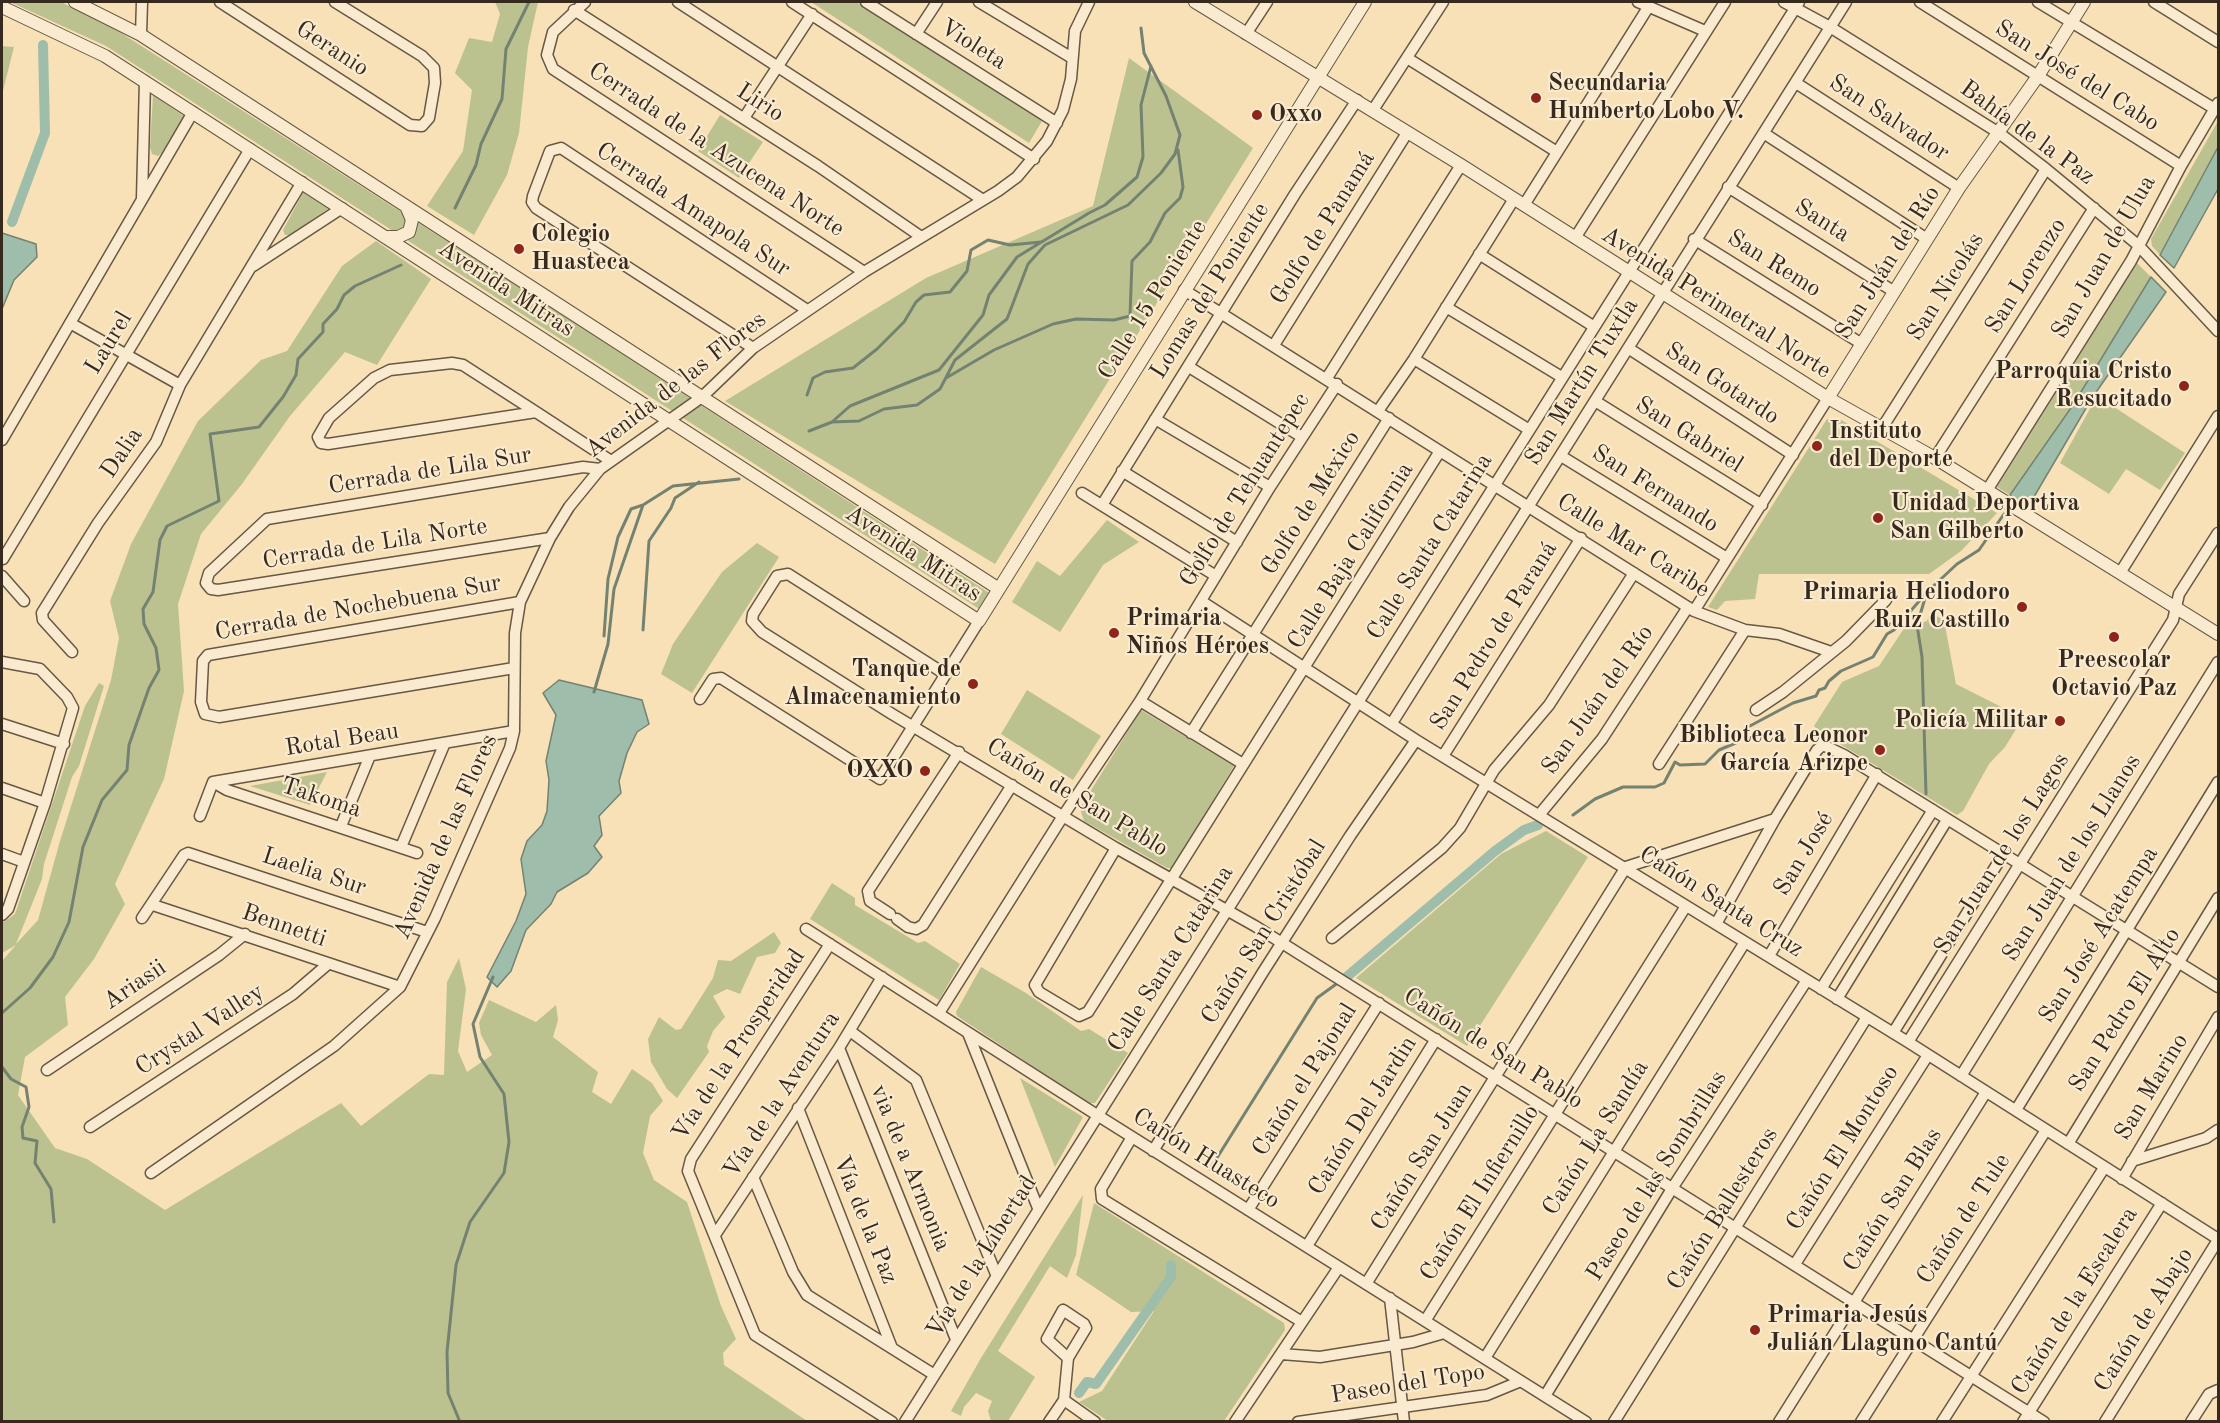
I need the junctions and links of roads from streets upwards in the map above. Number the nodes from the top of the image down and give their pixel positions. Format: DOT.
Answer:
graph roads {
  1 [pos="75,2"];
  2 [pos="142,2"];
  3 [pos="220,2"];
  4 [pos="335,2"];
  5 [pos="585,2"];
  6 [pos="678,2"];
  7 [pos="792,2"];
  8 [pos="866,2"];
  9 [pos="938,2"];
  10 [pos="979,2"];
  11 [pos="1089,2"];
  12 [pos="1195,2"];
  13 [pos="1267,2"];
  14 [pos="1365,2"];
  15 [pos="1443,2"];
  16 [pos="1725,2"];
  17 [pos="1784,2"];
  18 [pos="1846,2"];
  19 [pos="1920,2"];
  20 [pos="2038,2"];
  21 [pos="2084,2"];
  22 [pos="2154,2"];
  23 [pos="1643,4"];
  24 [pos="1797,4"];
  25 [pos="2,7"];
  26 [pos="574,10"];
  27 [pos="812,14"];
  28 [pos="2071,23"];
  29 [pos="1830,27"];
  30 [pos="1705,31"];
  31 [pos="916,34"];
  32 [pos="1246,34"];
  33 [pos="141,35"];
  34 [pos="2218,42"];
  35 [pos="1072,58"];
  36 [pos="1407,58"];
  37 [pos="779,67"];
  38 [pos="2038,76"];
  39 [pos="1316,78"];
  40 [pos="145,81"];
  41 [pos="1796,83"];
  42 [pos="1357,100"];
  43 [pos="2217,106"];
  44 [pos="1373,111"];
  45 [pos="193,112"];
  46 [pos="744,118"];
  47 [pos="1057,123"];
  48 [pos="1407,133"];
  49 [pos="1999,133"];
  50 [pos="1765,134"];
  51 [pos="250,149"];
  52 [pos="1557,152"];
  53 [pos="1034,159"];
  54 [pos="1461,165"];
  55 [pos="2181,166"];
  56 [pos="2046,169"];
  57 [pos="302,182"];
  58 [pos="1728,187"];
  59 [pos="1959,188"];
  60 [pos="983,200"];
  61 [pos="142,201"];
  62 [pos="1519,202"];
  63 [pos="406,206"];
  64 [pos="342,208"];
  65 [pos="2094,208"];
  66 [pos="920,236"];
  67 [pos="387,237"];
  68 [pos="1575,238"];
  69 [pos="1694,239"];
  70 [pos="1927,239"];
  71 [pos="2138,245"];
  72 [pos="1479,254"];
  73 [pos="250,268"];
  74 [pos="864,272"];
  75 [pos="1629,272"];
  76 [pos="1184,290"];
  77 [pos="1893,291"];
  78 [pos="1661,294"];
  79 [pos="1446,307"];
  80 [pos="807,310"];
  81 [pos="1221,312"];
  82 [pos="70,323"];
  83 [pos="1593,326"];
  84 [pos="2218,331"];
  85 [pos="1862,344"];
  86 [pos="1274,345"];
  87 [pos="753,348"];
  88 [pos="1628,348"];
  89 [pos="127,354"];
  90 [pos="1414,358"];
  91 [pos="1189,367"];
  92 [pos="1560,376"];
  93 [pos="1332,381"];
  94 [pos="180,385"];
  95 [pos="702,397"];
  96 [pos="1828,398"];
  97 [pos="1595,401"];
  98 [pos="1378,411"];
  99 [pos="536,412"];
  100 [pos="2218,416"];
  101 [pos="1389,418"];
  102 [pos="1155,419"];
  103 [pos="670,421"];
  104 [pos="1882,428"];
  105 [pos="1528,429"];
  106 [pos="1302,437"];
  107 [pos="2,440"];
  108 [pos="1440,451"];
  109 [pos="1794,455"];
  110 [pos="1561,456"];
  111 [pos="1935,458"];
  112 [pos="611,461"];
  113 [pos="600,469"];
  114 [pos="1122,471"];
  115 [pos="1494,484"];
  116 [pos="1270,487"];
  117 [pos="1986,492"];
  118 [pos="1082,493"];
  119 [pos="1102,505"];
  120 [pos="1762,505"];
  121 [pos="1529,506"];
  122 [pos="2218,533"];
  123 [pos="550,538"];
  124 [pos="1581,538"];
  125 [pos="1237,542"];
  126 [pos="1727,558"];
  127 [pos="3,559"];
  128 [pos="1634,573"];
  129 [pos="2120,573"];
  130 [pos="2,576"];
  131 [pos="1216,576"];
  132 [pos="207,586"];
  133 [pos="999,589"];
  134 [pos="1886,600"];
  135 [pos="24,601"];
  136 [pos="1201,601"];
  137 [pos="520,602"];
  138 [pos="2176,608"];
  139 [pos="1691,609"];
  140 [pos="979,621"];
  141 [pos="1745,630"];
  142 [pos="1253,633"];
  143 [pos="2218,634"];
  144 [pos="72,652"];
  145 [pos="1831,652"];
  146 [pos="2,662"];
  147 [pos="2218,662"];
  148 [pos="1307,667"];
  149 [pos="514,668"];
  150 [pos="945,674"];
  151 [pos="700,699"];
  152 [pos="1140,701"];
  153 [pos="1359,701"];
  154 [pos="1756,710"];
  155 [pos="1392,723"];
  156 [pos="2,724"];
  157 [pos="913,724"];
  158 [pos="514,731"];
  159 [pos="1191,733"];
  160 [pos="1416,740"];
  161 [pos="64,744"];
  162 [pos="444,745"];
  163 [pos="959,752"];
  164 [pos="1443,756"];
  165 [pos="369,758"];
  166 [pos="1243,764"];
  167 [pos="1659,764"];
  168 [pos="1876,774"];
  169 [pos="213,782"];
  170 [pos="2218,782"];
  171 [pos="1489,783"];
  172 [pos="1012,785"];
  173 [pos="2,788"];
  174 [pos="45,802"];
  175 [pos="1933,810"];
  176 [pos="1539,815"];
  177 [pos="200,816"];
  178 [pos="1063,816"];
  179 [pos="1775,819"];
  180 [pos="1947,820"];
  181 [pos="341,826"];
  182 [pos="401,847"];
  183 [pos="1116,848"];
  184 [pos="417,853"];
  185 [pos="2004,853"];
  186 [pos="2,854"];
  187 [pos="24,862"];
  188 [pos="2021,864"];
  189 [pos="1626,867"];
  190 [pos="1172,879"];
  191 [pos="2073,896"];
  192 [pos="2218,898"];
  193 [pos="153,905"];
  194 [pos="1686,906"];
  195 [pos="1228,910"];
  196 [pos="2,915"];
  197 [pos="142,918"];
  198 [pos="1716,924"];
  199 [pos="806,929"];
  200 [pos="2128,930"];
  201 [pos="427,932"];
  202 [pos="245,934"];
  203 [pos="1332,938"];
  204 [pos="1745,942"];
  205 [pos="830,944"];
  206 [pos="1282,944"];
  207 [pos="1768,956"];
  208 [pos="2179,963"];
  209 [pos="328,964"];
  210 [pos="882,977"];
  211 [pos="1807,980"];
  212 [pos="400,987"];
  213 [pos="2218,987"];
  214 [pos="1821,988"];
  215 [pos="1837,999"];
  216 [pos="1379,1003"];
  217 [pos="939,1013"];
  218 [pos="1867,1017"];
  219 [pos="2218,1017"];
  220 [pos="849,1031"];
  221 [pos="968,1032"];
  222 [pos="1893,1033"];
  223 [pos="1436,1039"];
  224 [pos="1908,1042"];
  225 [pos="839,1048"];
  226 [pos="1928,1054"];
  227 [pos="47,1070"];
  228 [pos="1498,1076"];
  229 [pos="1961,1076"];
  230 [pos="1986,1092"];
  231 [pos="798,1108"];
  232 [pos="2016,1110"];
  233 [pos="1555,1113"];
  234 [pos="1096,1115"];
  235 [pos="90,1127"];
  236 [pos="2046,1130"];
  237 [pos="2218,1130"];
  238 [pos="1132,1137"];
  239 [pos="2068,1144"];
  240 [pos="1613,1149"];
  241 [pos="1153,1151"];
  242 [pos="2132,1161"];
  243 [pos="2104,1168"];
  244 [pos="151,1173"];
  245 [pos="753,1177"];
  246 [pos="2122,1179"];
  247 [pos="1673,1187"];
  248 [pos="2162,1203"];
  249 [pos="1038,1208"];
  250 [pos="1248,1210"];
  251 [pos="1736,1228"];
  252 [pos="715,1235"];
  253 [pos="2218,1240"];
  254 [pos="1306,1246"];
  255 [pos="1795,1264"];
  256 [pos="1339,1267"];
  257 [pos="996,1274"];
  258 [pos="1366,1284"];
  259 [pos="1390,1298"];
  260 [pos="1853,1302"];
  261 [pos="1425,1321"];
  262 [pos="1302,1322"];
  263 [pos="1444,1333"];
  264 [pos="955,1337"];
  265 [pos="1912,1339"];
  266 [pos="1394,1345"];
  267 [pos="892,1348"];
  268 [pos="1281,1354"];
  269 [pos="1068,1358"];
  270 [pos="1485,1358"];
  271 [pos="933,1374"];
  272 [pos="1971,1376"];
  273 [pos="1521,1381"];
  274 [pos="2218,1390"];
  275 [pos="1545,1396"];
  276 [pos="1064,1400"];
  277 [pos="1402,1406"];
  278 [pos="2026,1417"];
  279 [pos="892,1422"];
  280 [pos="905,1422"];
  281 [pos="1049,1422"];
  282 [pos="1095,1422"];
  283 [pos="1235,1422"];
  284 [pos="1298,1422"];
  285 [pos="1404,1422"];
  286 [pos="1586,1422"];
  287 [pos="1614,1422"];
  288 [pos="1779,1422"];
  289 [pos="1861,1422"];
  290 [pos="1942,1422"];
  291 [pos="2044,1422"];
  292 [pos="2105,1422"];
  293 [pos="2191,1422"];
  1 -- 33 [label="street, Avenida Mitras"];
  2 -- 33 [label="street"];
  3 -- 4 [label="street, Geranio"];
  5 -- 26 [label="street"];
  6 -- 37 [label="street"];
  7 -- 27 [label="street"];
  8 -- 31 [label="street, Violeta"];
  9 -- 31 [label="street"];
  10 -- 35 [label="street"];
  11 -- 35 [label="street, Avenida de las Flores"];
  12 -- 32 [label="street, Avenida Perimetral Norte"];
  13 -- 32 [label="street"];
  14 -- 39 [label="street, Calle 15 Poniente"];
  15 -- 36 [label="street"];
  16 -- 30 [label="street"];
  17 -- 24 [label="street, Bahía de la Paz"];
  18 -- 29 [label="street, San Martín Tuxtla"];
  19 -- 38 [label="street, San José del Cabo"];
  20 -- 28 [label="street"];
  21 -- 28 [label="street, San Juán del Río"];
  22 -- 34 [label="street"];
  23 -- 30 [label="street"];
  23 -- 52 [label="street, Golfo de México"];
  24 -- 29 [label="street, Bahía de la Paz"];
  24 -- 75 [label="street, Calle Santa Catarina"];
  25 -- 40 [label="street, Avenida Mitras"];
  26 -- 46 [label="street, Lirio"];
  26 -- 74 [label="street, Cerrada de la Azucena Norte"];
  27 -- 37 [label="street"];
  27 -- 53 [label="street"];
  28 -- 38 [label="street, San Juán del Río"];
  28 -- 43 [label="street"];
  29 -- 41 [label="street, San Martín Tuxtla"];
  29 -- 49 [label="street, Bahía de la Paz"];
  30 -- 68 [label="street"];
  31 -- 47 [label="street, Violeta"];
  32 -- 39 [label="street, Avenida Perimetral Norte"];
  33 -- 63 [label="street, Avenida Mitras"];
  35 -- 47 [label="street, Avenida de las Flores"];
  36 -- 44 [label="street"];
  36 -- 52 [label="street"];
  37 -- 46 [label="street"];
  37 -- 60 [label="street"];
  38 -- 49 [label="street, San Juán del Río"];
  38 -- 55 [label="street, San José del Cabo"];
  39 -- 42 [label="street, Avenida Perimetral Norte"];
  39 -- 76 [label="street, Calle 15 Poniente"];
  40 -- 45 [label="street, Avenida Mitras"];
  40 -- 61 [label="street"];
  41 -- 50 [label="street, San Martín Tuxtla"];
  41 -- 59 [label="street, San Salvador"];
  42 -- 44 [label="street, Avenida Perimetral Norte"];
  42 -- 81 [label="street, Lomas del Poniente"];
  43 -- 55 [label="street, San Juan de Ulua"];
  44 -- 48 [label="street, Avenida Perimetral Norte"];
  45 -- 51 [label="street, Avenida Mitras"];
  45 -- 61 [label="street"];
  46 -- 66 [label="street, Lirio"];
  47 -- 53 [label="street, Avenida de las Flores"];
  48 -- 54 [label="street, Avenida Perimetral Norte"];
  48 -- 86 [label="street, Golfo de Panamá"];
  49 -- 56 [label="street, Bahía de la Paz"];
  49 -- 59 [label="street, San Juán del Río"];
  50 -- 58 [label="street, San Martín Tuxtla"];
  50 -- 70 [label="street"];
  51 -- 57 [label="street, Avenida Mitras"];
  51 -- 89 [label="street, Laurel"];
  52 -- 62 [label="street, Golfo de México"];
  53 -- 60 [label="street, Avenida de las Flores"];
  54 -- 62 [label="street, Avenida Perimetral Norte"];
  54 -- 93 [label="street, Golfo de Tehuantepec"];
  55 -- 71 [label="street, San Juan de Ulua"];
  56 -- 65 [label="street, Bahía de la Paz"];
  56 -- 104 [label="street, San Nicolás"];
  57 -- 64 [label="street, Avenida Mitras"];
  57 -- 73 [label="street, Dalia"];
  58 -- 69 [label="street, San Martín Tuxtla"];
  58 -- 77 [label="street, Santa"];
  59 -- 70 [label="street, San Juán del Río"];
  60 -- 66 [label="street, Avenida de las Flores"];
  61 -- 82 [label="street"];
  62 -- 68 [label="street, Avenida Perimetral Norte"];
  62 -- 72 [label="street, Golfo de México"];
  63 -- 67 [label="street"];
  63 -- 95 [label="street, Avenida Mitras"];
  64 -- 67 [label="street, Avenida Mitras"];
  64 -- 73 [label="street, Dalia"];
  65 -- 71 [label="street, Bahía de la Paz"];
  65 -- 111 [label="street, San Lorenzo"];
  66 -- 74 [label="street, Avenida de las Flores"];
  67 -- 103 [label="street, Avenida Mitras"];
  68 -- 75 [label="street, Avenida Perimetral Norte"];
  69 -- 78 [label="street, San Martín Tuxtla"];
  69 -- 85 [label="street, San Remo"];
  70 -- 77 [label="street, San Juán del Río"];
  71 -- 84 [label="street, Bahía de la Paz"];
  71 -- 117 [label="street, San Juan de Ulua"];
  72 -- 79 [label="street, Golfo de México"];
  72 -- 83 [label="street"];
  73 -- 94 [label="street, Dalia"];
  74 -- 80 [label="street, Avenida de las Flores"];
  75 -- 78 [label="street, Avenida Perimetral Norte"];
  75 -- 83 [label="street, Calle Santa Catarina"];
  76 -- 81 [label="street, Calle Mar Caribe"];
  76 -- 133 [label="street, Calle 15 Poniente"];
  77 -- 85 [label="street, San Juán del Río"];
  78 -- 88 [label="street, San Martín Tuxtla"];
  78 -- 96 [label="street, Avenida Perimetral Norte"];
  79 -- 90 [label="street, Golfo de México"];
  79 -- 92 [label="street"];
  80 -- 87 [label="street, Avenida de las Flores"];
  80 -- 87 [label="street, Cerrada Amapola Sur"];
  81 -- 86 [label="street, Calle Mar Caribe"];
  81 -- 91 [label="street, Lomas del Poniente"];
  82 -- 89 [label="street"];
  82 -- 107 [label="street"];
  83 -- 92 [label="street, Calle Santa Catarina"];
  85 -- 96 [label="street, San Juán del Río"];
  86 -- 93 [label="street, Calle Mar Caribe"];
  87 -- 95 [label="street, Avenida de las Flores"];
  88 -- 97 [label="street, San Martín Tuxtla"];
  88 -- 109 [label="street, San Gotardo"];
  89 -- 94 [label="street"];
  89 -- 127 [label="street, Laurel"];
  90 -- 98 [label="street, Golfo de México"];
  90 -- 105 [label="street"];
  91 -- 102 [label="street, Lomas del Poniente"];
  91 -- 106 [label="street"];
  92 -- 105 [label="street, Calle Santa Catarina"];
  93 -- 98 [label="street, Calle Mar Caribe"];
  93 -- 106 [label="street, Golfo de Tehuantepec"];
  94 -- 144 [label="street, Dalia"];
  95 -- 103 [label="street, Avenida de las Flores"];
  95 -- 133 [label="street, Avenida Mitras"];
  96 -- 104 [label="street, Avenida Perimetral Norte"];
  96 -- 109 [label="street, San Juán del Río"];
  97 -- 110 [label="street, San Martín Tuxtla"];
  97 -- 120 [label="street, San Gabriel"];
  98 -- 101 [label="street, Calle Mar Caribe"];
  99 -- 99 [label="street"];
  99 -- 112 [label="street"];
  100 -- 129 [label="street"];
  101 -- 108 [label="street, Calle Mar Caribe"];
  101 -- 142 [label="street, Golfo de México"];
  102 -- 114 [label="street, Lomas del Poniente"];
  102 -- 116 [label="street"];
  103 -- 112 [label="street, Avenida de las Flores"];
  103 -- 140 [label="street, Avenida Mitras"];
  104 -- 111 [label="street, Avenida Perimetral Norte"];
  105 -- 115 [label="street, Calle Santa Catarina"];
  106 -- 116 [label="street, Golfo de Tehuantepec"];
  108 -- 115 [label="street, Calle Mar Caribe"];
  108 -- 148 [label="street, Calle Baja California"];
  109 -- 120 [label="street, San Juán del Río"];
  110 -- 121 [label="street, San Martín Tuxtla"];
  110 -- 126 [label="street, San Fernando"];
  111 -- 117 [label="street, Avenida Perimetral Norte"];
  112 -- 113 [label="street, Avenida de las Flores"];
  113 -- 123 [label="street, Avenida de las Flores"];
  113 -- 132 [label="street, Cerrada de Lila Sur"];
  114 -- 119 [label="street, Lomas del Poniente"];
  114 -- 125 [label="street"];
  115 -- 121 [label="street, Calle Mar Caribe"];
  115 -- 153 [label="street, Calle Santa Catarina"];
  116 -- 125 [label="street, Golfo de Tehuantepec"];
  117 -- 129 [label="street, Avenida Perimetral Norte"];
  118 -- 119 [label="street"];
  119 -- 131 [label="street"];
  120 -- 126 [label="street, San Juán del Río"];
  121 -- 124 [label="street, Calle Mar Caribe"];
  121 -- 155 [label="street, San Martín Tuxtla"];
  122 -- 138 [label="street, San Juan de los Lagos"];
  123 -- 132 [label="street, Cerrada de Lila Norte"];
  123 -- 137 [label="street, Avenida de las Flores"];
  124 -- 128 [label="street, Calle Mar Caribe"];
  124 -- 164 [label="street, San Pedro de Paraná"];
  125 -- 131 [label="street, Golfo de Tehuantepec"];
  126 -- 139 [label="street, San Juán del Río"];
  128 -- 139 [label="street, Calle Mar Caribe"];
  128 -- 171 [label="street"];
  129 -- 138 [label="street, Avenida Perimetral Norte"];
  130 -- 135 [label="street"];
  131 -- 136 [label="street, Golfo de Tehuantepec"];
  133 -- 140 [label="street, Calle 15 Poniente"];
  134 -- 145 [label="street"];
  136 -- 142 [label="street, Cañón Santa Cruz"];
  136 -- 152 [label="street, Golfo de Tehuantepec"];
  137 -- 149 [label="street, Avenida de las Flores"];
  137 -- 149 [label="street, Cerrada de Nochebuena Sur"];
  138 -- 143 [label="street, Avenida Perimetral Norte"];
  138 -- 188 [label="street, San Juan de los Lagos"];
  139 -- 141 [label="street, Calle Mar Caribe"];
  139 -- 176 [label="street, San Juán del Río"];
  140 -- 150 [label="street"];
  141 -- 145 [label="street, Calle Mar Caribe"];
  141 -- 167 [label="street"];
  142 -- 148 [label="street, Cañón Santa Cruz"];
  142 -- 159 [label="street, Golfo de México"];
  145 -- 154 [label="street"];
  146 -- 161 [label="street"];
  147 -- 191 [label="street, San Juan de los Llanos"];
  148 -- 153 [label="street, Cañón Santa Cruz"];
  148 -- 166 [label="street, Calle Baja California"];
  149 -- 158 [label="street, Avenida de las Flores"];
  150 -- 157 [label="street"];
  150 -- 157 [label="street, Cañón de San Pablo"];
  151 -- 157 [label="street"];
  152 -- 159 [label="street"];
  152 -- 178 [label="street, Golfo de Tehuantepec"];
  153 -- 155 [label="street, Cañón Santa Cruz"];
  153 -- 195 [label="street, Calle Santa Catarina"];
  155 -- 160 [label="street, Cañón Santa Cruz"];
  156 -- 161 [label="street"];
  157 -- 163 [label="street, Cañón de San Pablo"];
  158 -- 162 [label="street, Rotal Beau"];
  158 -- 201 [label="street, Avenida de las Flores"];
  159 -- 166 [label="street"];
  160 -- 164 [label="street, Cañón Santa Cruz"];
  160 -- 206 [label="street, Cañón San Cristóbal"];
  161 -- 174 [label="street"];
  162 -- 165 [label="street, Rotal Beau"];
  162 -- 182 [label="street"];
  163 -- 172 [label="street, Cañón de San Pablo"];
  163 -- 172 [label="street"];
  164 -- 171 [label="street, Cañón Santa Cruz"];
  165 -- 169 [label="street, Rotal Beau"];
  165 -- 181 [label="street"];
  166 -- 190 [label="street, Calle Baja California"];
  168 -- 175 [label="street"];
  168 -- 179 [label="street"];
  168 -- 207 [label="street, San José"];
  169 -- 177 [label="street"];
  169 -- 181 [label="street, Takoma"];
  170 -- 200 [label="street, San José Acatempa"];
  171 -- 176 [label="street, Cañón Santa Cruz"];
  171 -- 203 [label="street"];
  172 -- 178 [label="street, Cañón de San Pablo"];
  173 -- 174 [label="street"];
  174 -- 187 [label="street"];
  175 -- 180 [label="street"];
  175 -- 214 [label="street"];
  176 -- 189 [label="street, Cañón Santa Cruz"];
  178 -- 183 [label="street, Cañón de San Pablo"];
  178 -- 217 [label="street, Golfo de Tehuantepec"];
  179 -- 189 [label="street"];
  179 -- 198 [label="street"];
  180 -- 185 [label="street"];
  180 -- 215 [label="street"];
  181 -- 182 [label="street, Takoma"];
  182 -- 184 [label="street, Takoma"];
  183 -- 190 [label="street, Cañón de San Pablo"];
  183 -- 190 [label="street, Calle Baja California"];
  185 -- 188 [label="street"];
  185 -- 222 [label="street, San Juan de los Lagos"];
  186 -- 187 [label="street"];
  187 -- 196 [label="street"];
  188 -- 191 [label="street"];
  188 -- 224 [label="street, San Juan de los Lagos"];
  189 -- 194 [label="street, Cañón Santa Cruz"];
  189 -- 228 [label="street, Cañón San Juan"];
  190 -- 195 [label="street, Cañón de San Pablo"];
  191 -- 200 [label="street"];
  191 -- 229 [label="street, San Juan de los Llanos"];
  192 -- 208 [label="street, San Pedro El Alto"];
  193 -- 197 [label="street"];
  193 -- 201 [label="street, Laelia Sur"];
  193 -- 202 [label="street, Bennetti"];
  194 -- 198 [label="street, Cañón Santa Cruz"];
  194 -- 233 [label="street, Cañón El Infiernillo"];
  195 -- 206 [label="street, Cañón de San Pablo"];
  195 -- 234 [label="street, Calle Santa Catarina"];
  198 -- 204 [label="street, Cañón Santa Cruz"];
  199 -- 205 [label="street, Cañón Huasteco"];
  200 -- 208 [label="street"];
  200 -- 232 [label="street, San José Acatempa"];
  201 -- 212 [label="street, Avenida de las Flores"];
  202 -- 209 [label="street, Bennetti"];
  202 -- 227 [label="street, Ariasii"];
  204 -- 207 [label="street, Cañón Santa Cruz"];
  204 -- 240 [label="street, Cañón La Sandía"];
  205 -- 210 [label="street, Cañón Huasteco"];
  205 -- 252 [label="street, Vía de la Prosperidad"];
  206 -- 216 [label="street, Cañón de San Pablo"];
  206 -- 241 [label="street, Cañón San Cristóbal"];
  207 -- 211 [label="street, Cañón Santa Cruz"];
  208 -- 213 [label="street"];
  208 -- 239 [label="street, San Pedro El Alto"];
  209 -- 212 [label="street, Bennetti"];
  209 -- 235 [label="street, Crystal Valley"];
  210 -- 217 [label="street, Cañón Huasteco"];
  210 -- 220 [label="street, Vía de la Aventura"];
  211 -- 214 [label="street, Cañón Santa Cruz"];
  211 -- 247 [label="street, Paseo de las Sombrillas"];
  212 -- 244 [label="street, Avenida de las Flores"];
  214 -- 215 [label="street, Cañón Santa Cruz"];
  215 -- 218 [label="street, Cañón Santa Cruz"];
  216 -- 223 [label="street, Cañón de San Pablo"];
  216 -- 250 [label="street, Cañón el Pajonal"];
  217 -- 221 [label="street, Cañón Huasteco"];
  218 -- 222 [label="street, Cañón Santa Cruz"];
  218 -- 251 [label="street, Cañón Ballesteros"];
  219 -- 242 [label="street, San Marino"];
  220 -- 225 [label="street, Vía de la Aventura"];
  220 -- 257 [label="street"];
  221 -- 234 [label="street, Cañón Huasteco"];
  221 -- 249 [label="street"];
  222 -- 224 [label="street, Cañón Santa Cruz"];
  223 -- 228 [label="street, Cañón de San Pablo"];
  223 -- 254 [label="street, Cañón Del Jardin"];
  224 -- 226 [label="street, Cañón Santa Cruz"];
  225 -- 231 [label="street, Vía de la Aventura"];
  225 -- 264 [label="street, via de a Armonia"];
  226 -- 229 [label="street, Cañón Santa Cruz"];
  226 -- 255 [label="street, Cañón El Montoso"];
  228 -- 233 [label="street, Cañón de San Pablo"];
  228 -- 258 [label="street, Cañón San Juan"];
  229 -- 230 [label="street, Cañón Santa Cruz"];
  230 -- 232 [label="street, Cañón Santa Cruz"];
  230 -- 260 [label="street, Cañón San Blas"];
  231 -- 245 [label="street, Vía de la Aventura"];
  231 -- 267 [label="street, Vía de la Paz"];
  232 -- 236 [label="street, Cañón Santa Cruz"];
  233 -- 240 [label="street, Cañón de San Pablo"];
  233 -- 261 [label="street, Cañón El Infiernillo"];
  234 -- 238 [label="street, Cañón Huasteco"];
  234 -- 249 [label="street, Vía de la Libertad"];
  236 -- 239 [label="street, Cañón Santa Cruz"];
  236 -- 265 [label="street, Cañón de Tule"];
  237 -- 242 [label="street"];
  238 -- 241 [label="street, Cañón Huasteco"];
  238 -- 262 [label="street"];
  239 -- 243 [label="street, Cañón Santa Cruz"];
  240 -- 247 [label="street, Cañón de San Pablo"];
  240 -- 270 [label="street, Cañón La Sandía"];
  241 -- 250 [label="street, Cañón Huasteco"];
  242 -- 246 [label="street, San Marino"];
  243 -- 246 [label="street, Cañón Santa Cruz"];
  243 -- 272 [label="street"];
  245 -- 252 [label="street, Vía de la Aventura"];
  245 -- 267 [label="street"];
  246 -- 248 [label="street, Cañón Santa Cruz"];
  247 -- 251 [label="street, Cañón de San Pablo"];
  247 -- 275 [label="street, Paseo de las Sombrillas"];
  248 -- 253 [label="street, Cañón Santa Cruz"];
  248 -- 278 [label="street, Cañón de la Escalera"];
  249 -- 257 [label="street, Vía de la Libertad"];
  250 -- 254 [label="street, Cañón Huasteco"];
  251 -- 255 [label="street, Cañón de San Pablo"];
  251 -- 287 [label="street, Cañón Ballesteros"];
  252 -- 279 [label="street"];
  253 -- 292 [label="street, Cañón de Abajo"];
  254 -- 256 [label="street, Cañón Huasteco"];
  255 -- 260 [label="street, Cañón de San Pablo"];
  256 -- 258 [label="street, Cañón Huasteco"];
  256 -- 262 [label="street"];
  257 -- 264 [label="street, Vía de la Libertad"];
  258 -- 259 [label="street, Cañón Huasteco"];
  259 -- 261 [label="street, Cañón Huasteco"];
  259 -- 266 [label="street"];
  260 -- 265 [label="street, Cañón de San Pablo"];
  260 -- 288 [label="street, Cañón San Blas"];
  261 -- 263 [label="street, Cañón Huasteco"];
  262 -- 268 [label="street"];
  263 -- 266 [label="street"];
  263 -- 270 [label="street, Cañón Huasteco"];
  264 -- 271 [label="street, Vía de la Libertad"];
  265 -- 272 [label="street, Cañón de San Pablo"];
  265 -- 289 [label="street, Cañón de Tule"];
  266 -- 268 [label="street"];
  266 -- 277 [label="street"];
  267 -- 271 [label="street"];
  268 -- 283 [label="street"];
  269 -- 276 [label="street"];
  270 -- 273 [label="street, Cañón Huasteco"];
  271 -- 280 [label="street, Vía de la Libertad"];
  272 -- 278 [label="street, Cañón de San Pablo"];
  272 -- 290 [label="street"];
  273 -- 275 [label="street, Cañón Huasteco"];
  273 -- 277 [label="street, Paseo del Topo"];
  274 -- 293 [label="street"];
  275 -- 286 [label="street, Cañón Huasteco"];
  276 -- 281 [label="street"];
  276 -- 282 [label="street"];
  277 -- 284 [label="street, Paseo del Topo"];
  277 -- 285 [label="street"];
  278 -- 291 [label="street, Cañón de San Pablo"];
}
